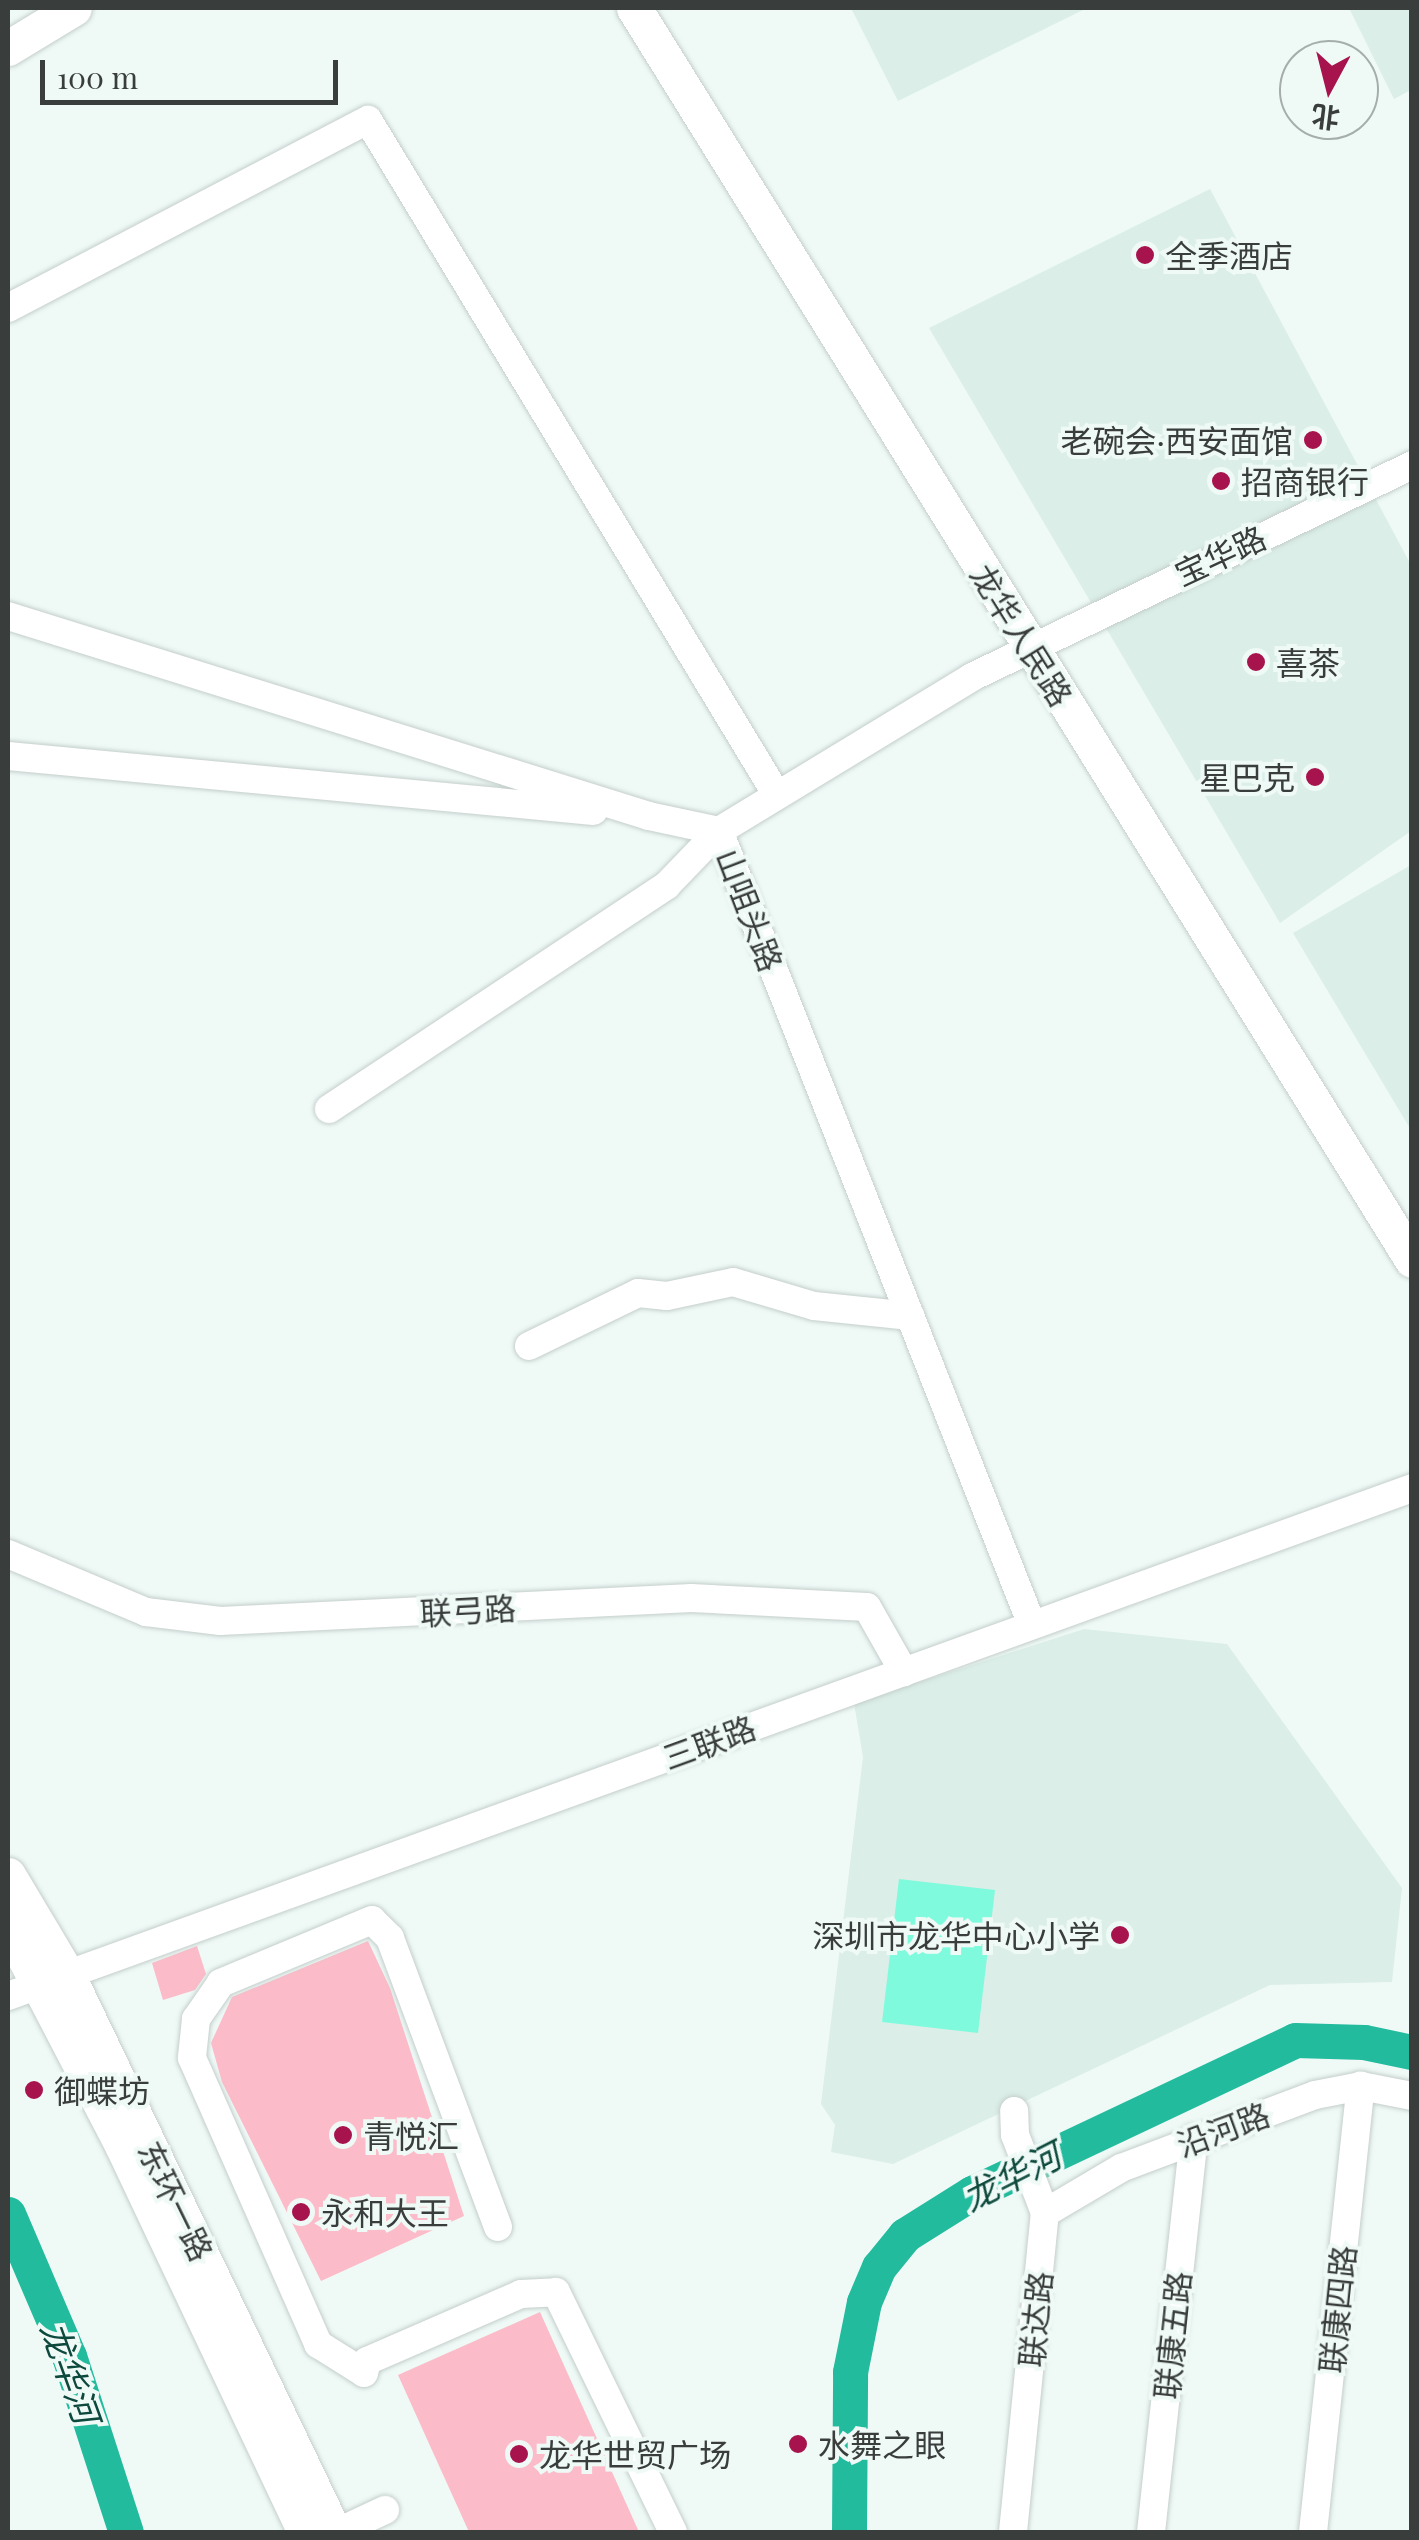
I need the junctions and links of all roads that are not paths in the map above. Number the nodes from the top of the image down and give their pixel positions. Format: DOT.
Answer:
graph roads {
  1 [pos="74,8"];
  2 [pos="634,8"];
  3 [pos="662,8"];
  4 [pos="8,48"];
  5 [pos="8,308"];
  6 [pos="1412,465"];
  7 [pos="8,616"];
  8 [pos="1039,642"];
  9 [pos="8,756"];
  10 [pos="777,795"];
  11 [pos="649,816"];
  12 [pos="719,830"];
  13 [pos="330,1109"];
  14 [pos="1412,1218"];
  15 [pos="1412,1260"];
  16 [pos="910,1316"];
  17 [pos="529,1346"];
  18 [pos="1412,1488"];
  19 [pos="8,1554"];
  20 [pos="1032,1625"];
  21 [pos="904,1672"];
  22 [pos="8,1875"];
  23 [pos="8,1926"];
  24 [pos="54,1978"];
  25 [pos="8,1996"];
  26 [pos="1361,2086"];
  27 [pos="1412,2096"];
  28 [pos="1014,2111"];
  29 [pos="1194,2138"];
  30 [pos="1043,2201"];
  31 [pos="498,2227"];
  32 [pos="386,2510"];
  33 [pos="305,2532"];
  34 [pos="336,2532"];
  35 [pos="673,2532"];
  36 [pos="1013,2532"];
  37 [pos="1151,2532"];
  38 [pos="1313,2532"];
  1 -- 4 [label="main road"];
  2 -- 8 [label="main road, 龙华人民路"];
  3 -- 8 [label="main road, 龙华人民路"];
  5 -- 10 [label="street"];
  6 -- 8 [label="street, 宝华路"];
  7 -- 11 [label="street, 山咀头路"];
  8 -- 10 [label="street, 宝华路"];
  8 -- 14 [label="main road, 龙华人民路"];
  8 -- 15 [label="main road, 龙华人民路"];
  9 -- 11 [label="street"];
  10 -- 12 [label="street, 宝华路"];
  11 -- 12 [label="street, 山咀头路"];
  12 -- 13 [label="street, 宝华路"];
  12 -- 16 [label="street, 山咀头路"];
  16 -- 17 [label="street"];
  16 -- 20 [label="street, 山咀头路"];
  18 -- 20 [label="street, 三联路"];
  19 -- 21 [label="street, 联弓路"];
  20 -- 21 [label="street, 三联路"];
  21 -- 24 [label="street, 三联路"];
  22 -- 24 [label="main road, 东环一路"];
  23 -- 24 [label="main road, 东环一路"];
  24 -- 25 [label="street, 三联路"];
  24 -- 33 [label="main road, 东环一路"];
  24 -- 34 [label="main road, 东环一路"];
  26 -- 27 [label="street, 沿河路"];
  26 -- 29 [label="street, 沿河路"];
  26 -- 38 [label="street, 联康四路"];
  28 -- 30 [label="street"];
  29 -- 30 [label="street, 沿河路"];
  29 -- 37 [label="street, 联康五路"];
  30 -- 36 [label="street, 联达路"];
  31 -- 35 [label="street"];
  32 -- 34 [label="street"];
}
